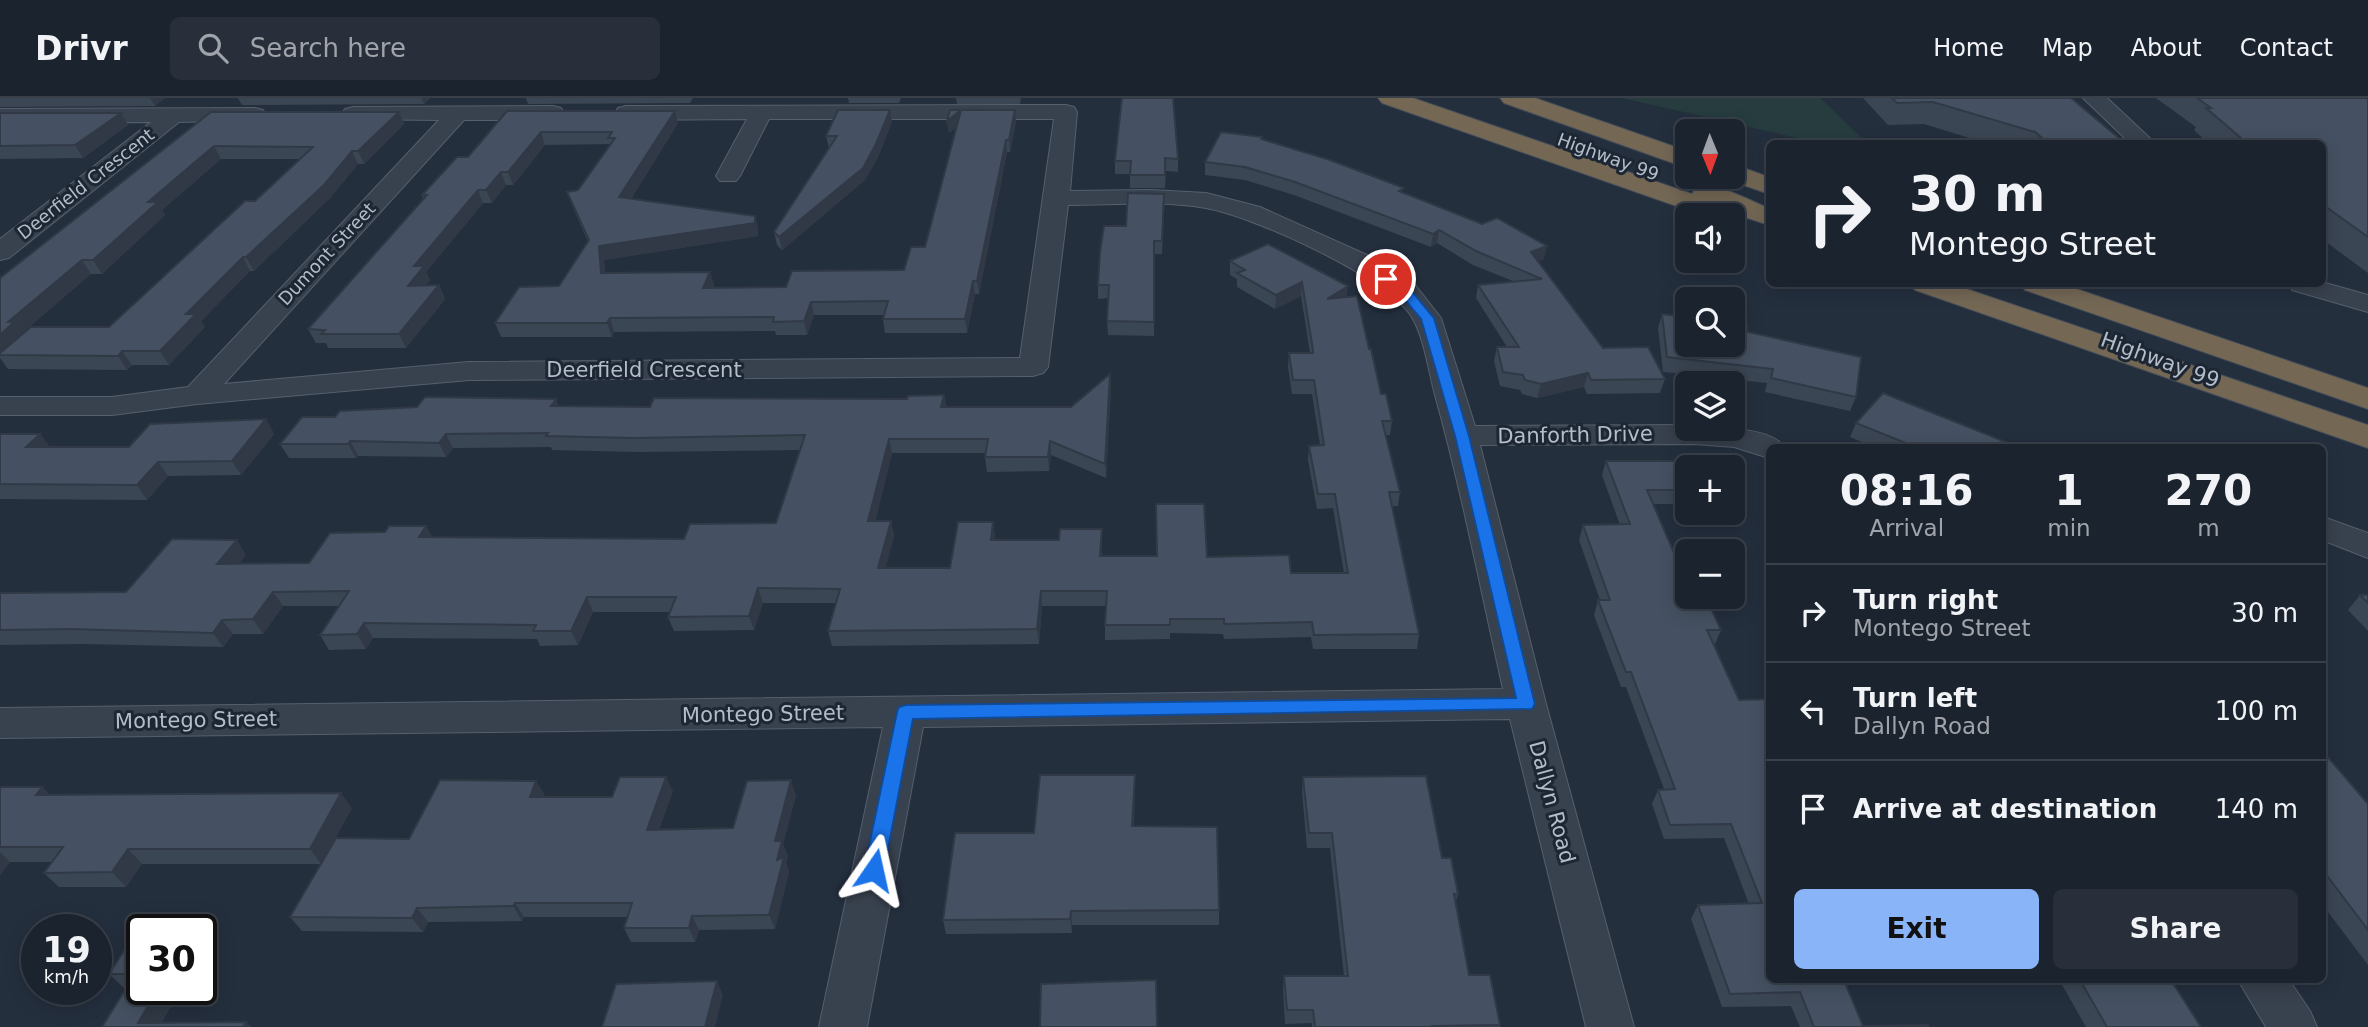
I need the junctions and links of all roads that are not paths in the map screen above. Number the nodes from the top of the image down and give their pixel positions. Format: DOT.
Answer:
graph roads {
  1 [pos="1390,98"];
  2 [pos="1447,98"];
  3 [pos="1513,98"];
  4 [pos="1536,98"];
  5 [pos="2094,98"];
  6 [pos="762,112"];
  7 [pos="568,113"];
  8 [pos="609,113"];
  9 [pos="457,114"];
  10 [pos="281,115"];
  11 [pos="335,115"];
  12 [pos="0,116"];
  13 [pos="173,116"];
  14 [pos="2141,140"];
  15 [pos="1675,153"];
  16 [pos="1675,154"];
  17 [pos="728,176"];
  18 [pos="1745,179"];
  19 [pos="1766,187"];
  20 [pos="1057,198"];
  21 [pos="1693,203"];
  22 [pos="1766,215"];
  23 [pos="1745,221"];
  24 [pos="1766,228"];
  25 [pos="0,252"];
  26 [pos="1934,287"];
  27 [pos="1960,287"];
  28 [pos="2044,287"];
  29 [pos="2312,287"];
  30 [pos="2368,304"];
  31 [pos="197,395"];
  32 [pos="2368,399"];
  33 [pos="0,406"];
  34 [pos="1462,436"];
  35 [pos="2368,436"];
  36 [pos="1766,447"];
  37 [pos="2326,528"];
  38 [pos="2368,546"];
  39 [pos="1526,704"];
  40 [pos="906,712"];
  41 [pos="0,723"];
  42 [pos="2264,983"];
  43 [pos="843,1027"];
  44 [pos="1610,1027"];
  45 [pos="2293,1027"];
  1 -- 21 [label="highway"];
  2 -- 22 [label="highway, Highway 99"];
  3 -- 16 [label="highway, Highway 99"];
  4 -- 15 [label="highway"];
  5 -- 14 [label="street"];
  6 -- 8 [label="street"];
  6 -- 17 [label="street"];
  6 -- 20 [label="street, Deerfield Crescent"];
  7 -- 9 [label="street"];
  9 -- 11 [label="street"];
  9 -- 31 [label="street, Dumont Street"];
  10 -- 13 [label="street"];
  12 -- 13 [label="street"];
  13 -- 25 [label="street, Deerfield Crescent"];
  18 -- 19 [label="highway"];
  20 -- 31 [label="street, Deerfield Crescent"];
  20 -- 34 [label="street, Dallyn Road"];
  23 -- 24 [label="highway"];
  26 -- 35 [label="highway"];
  27 -- 35 [label="highway, Highway 99"];
  28 -- 32 [label="highway, Highway 99"];
  29 -- 30 [label="street"];
  31 -- 33 [label="street, Deerfield Crescent"];
  34 -- 36 [label="street, Danforth Drive"];
  34 -- 39 [label="street, Dallyn Road"];
  37 -- 38 [label="street"];
  39 -- 40 [label="street, Montego Street"];
  39 -- 44 [label="street, Dallyn Road"];
  40 -- 41 [label="street, Montego Street"];
  40 -- 43 [label="street"];
  42 -- 45 [label="street"];
}
